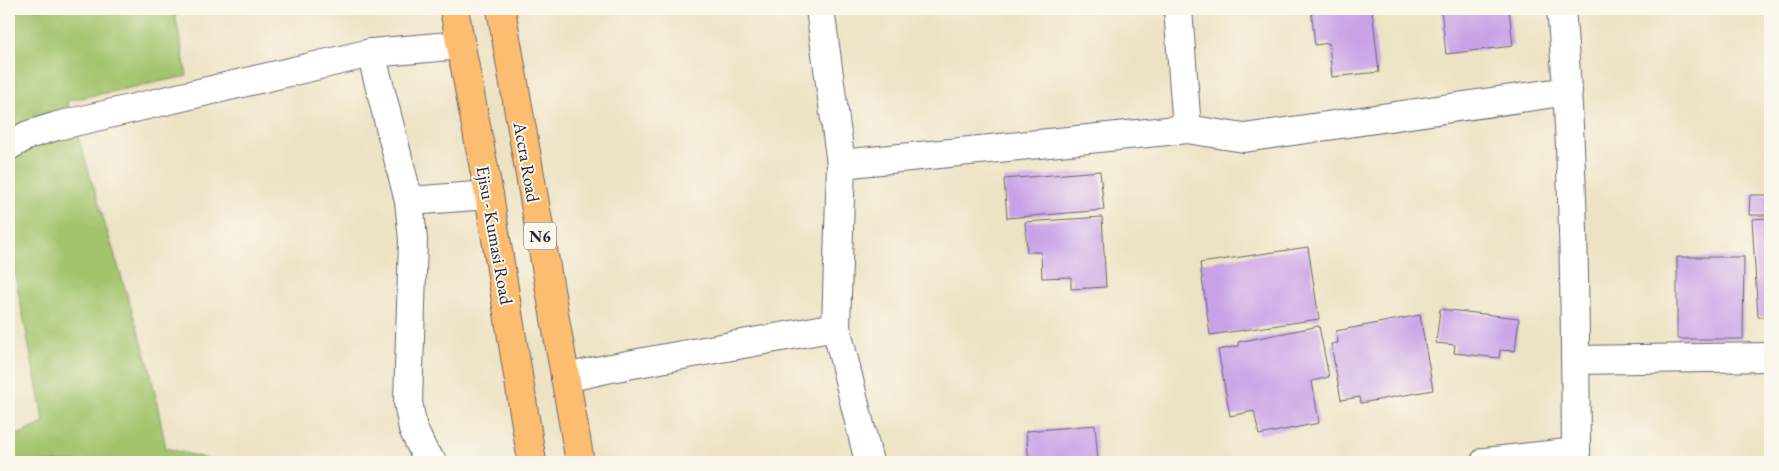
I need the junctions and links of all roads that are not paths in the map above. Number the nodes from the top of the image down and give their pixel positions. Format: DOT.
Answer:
graph roads {
  1 [pos="454,9"];
  2 [pos="501,9"];
  3 [pos="820,9"];
  4 [pos="1178,9"];
  5 [pos="1561,9"];
  6 [pos="461,45"];
  7 [pos="371,53"];
  8 [pos="1568,91"];
  9 [pos="1187,129"];
  10 [pos="9,146"];
  11 [pos="841,164"];
  12 [pos="489,195"];
  13 [pos="409,201"];
  14 [pos="836,327"];
  15 [pos="1770,357"];
  16 [pos="1575,360"];
  17 [pos="564,378"];
  18 [pos="1575,457"];
  19 [pos="432,462"];
  20 [pos="532,462"];
  21 [pos="580,462"];
  22 [pos="869,462"];
  23 [pos="1485,462"];
  1 -- 6 [label="highway, Ejisu - Kumasi Road / N6"];
  2 -- 17 [label="highway, Accra Road / N6"];
  3 -- 11 [label="street"];
  4 -- 9 [label="street"];
  5 -- 8 [label="street"];
  6 -- 7 [label="street"];
  6 -- 12 [label="highway, Ejisu - Kumasi Road / N6"];
  7 -- 10 [label="street"];
  7 -- 13 [label="street"];
  8 -- 9 [label="street"];
  8 -- 16 [label="street"];
  9 -- 11 [label="street"];
  11 -- 14 [label="street"];
  12 -- 13 [label="street"];
  12 -- 20 [label="highway, Ejisu - Kumasi Road / N6"];
  13 -- 19 [label="street"];
  14 -- 17 [label="street"];
  14 -- 22 [label="street"];
  15 -- 16 [label="street"];
  16 -- 18 [label="street"];
  17 -- 21 [label="highway, Accra Road / N6"];
  18 -- 23 [label="street"];
}
